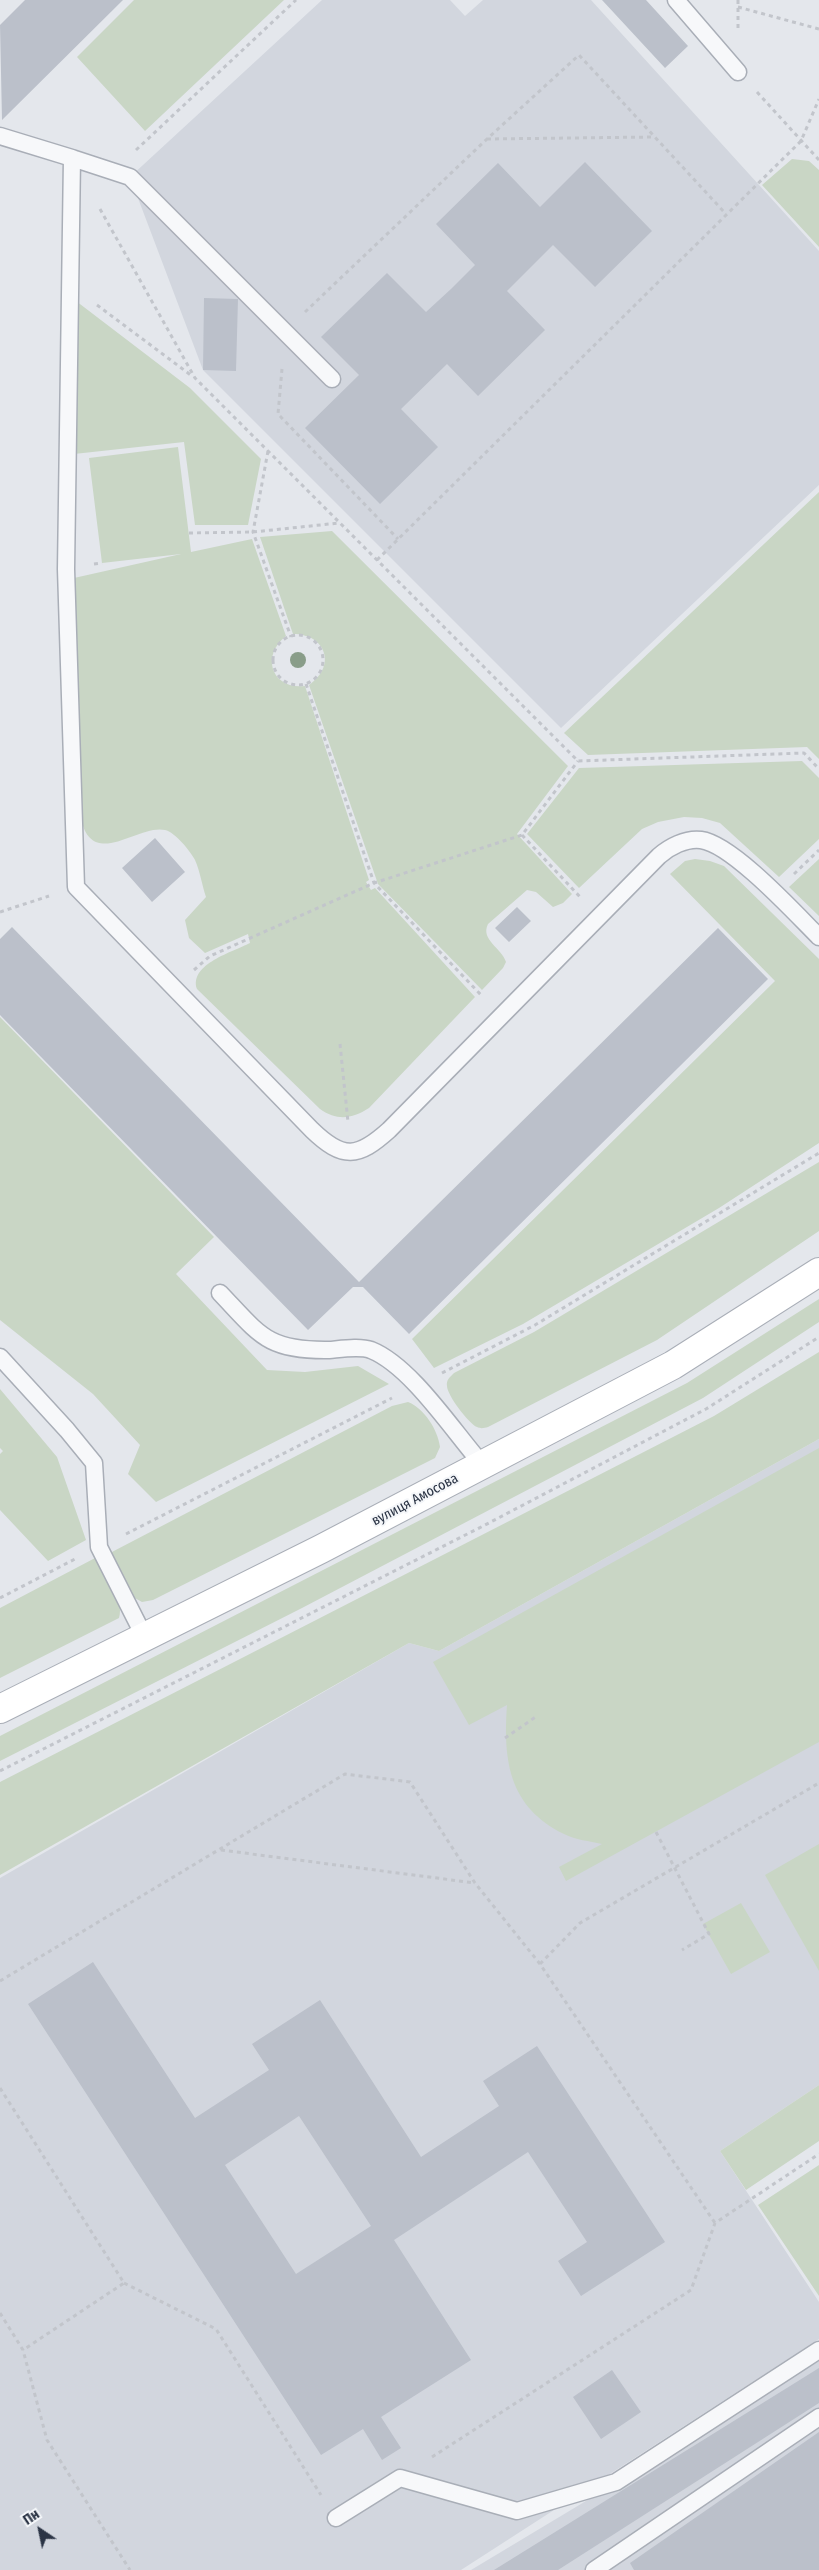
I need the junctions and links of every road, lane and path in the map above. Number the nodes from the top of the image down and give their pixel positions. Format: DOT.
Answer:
graph roads {
  1 [pos="296,0"];
  2 [pos="676,0"];
  3 [pos="738,7"];
  4 [pos="819,29"];
  5 [pos="738,72"];
  6 [pos="819,99"];
  7 [pos="0,136"];
  8 [pos="654,137"];
  9 [pos="487,139"];
  10 [pos="801,141"];
  11 [pos="72,158"];
  12 [pos="819,160"];
  13 [pos="114,171"];
  14 [pos="726,214"];
  15 [pos="68,284"];
  16 [pos="285,331"];
  17 [pos="194,378"];
  18 [pos="332,379"];
  19 [pos="268,451"];
  20 [pos="340,523"];
  21 [pos="253,532"];
  22 [pos="189,533"];
  23 [pos="398,539"];
  24 [pos="376,560"];
  25 [pos="291,637"];
  26 [pos="306,684"];
  27 [pos="578,761"];
  28 [pos="819,769"];
  29 [pos="522,834"];
  30 [pos="564,880"];
  31 [pos="374,884"];
  32 [pos="76,887"];
  33 [pos="0,912"];
  34 [pos="819,937"];
  35 [pos="210,956"];
  36 [pos="467,980"];
  37 [pos="340,1044"];
  38 [pos="346,1104"];
  39 [pos="819,1272"];
  40 [pos="220,1293"];
  41 [pos="819,1337"];
  42 [pos="0,1357"];
  43 [pos="482,1464"];
  44 [pos="145,1638"];
  45 [pos="0,1709"];
  46 [pos="537,1716"];
  47 [pos="505,1738"];
  48 [pos="0,1771"];
  49 [pos="819,1783"];
  50 [pos="656,1832"];
  51 [pos="220,1850"];
  52 [pos="675,1867"];
  53 [pos="476,1883"];
  54 [pos="682,1950"];
  55 [pos="540,1964"];
  56 [pos="0,1981"];
  57 [pos="0,2088"];
  58 [pos="819,2154"];
  59 [pos="715,2223"];
  60 [pos="124,2283"];
  61 [pos="0,2313"];
  62 [pos="23,2350"];
  63 [pos="819,2350"];
  64 [pos="819,2417"];
  65 [pos="400,2478"];
  66 [pos="336,2518"];
  67 [pos="612,2565"];
  68 [pos="130,2570"];
  69 [pos="594,2570"];
  1 -- 13 [label="path"];
  2 -- 5 [label="lane"];
  3 -- 4 [label="path"];
  5 -- 10 [label="path"];
  6 -- 10 [label="path"];
  7 -- 11 [label="lane"];
  8 -- 9 [label="path"];
  8 -- 9 [label="path"];
  8 -- 14 [label="path"];
  9 -- 16 [label="path"];
  10 -- 12 [label="path"];
  10 -- 14 [label="path"];
  11 -- 13 [label="lane"];
  11 -- 15 [label="lane"];
  11 -- 17 [label="path"];
  13 -- 16 [label="lane"];
  14 -- 23 [label="path"];
  15 -- 17 [label="path"];
  15 -- 32 [label="lane"];
  16 -- 18 [label="lane"];
  16 -- 23 [label="path"];
  17 -- 19 [label="path"];
  19 -- 20 [label="path"];
  19 -- 21 [label="path"];
  20 -- 21 [label="path"];
  20 -- 24 [label="path"];
  21 -- 22 [label="path"];
  21 -- 25 [label="path"];
  23 -- 24 [label="path"];
  24 -- 27 [label="path"];
  25 -- 26 [label="path"];
  25 -- 26 [label="path"];
  26 -- 31 [label="path"];
  27 -- 28 [label="path"];
  27 -- 29 [label="path"];
  29 -- 30 [label="path"];
  29 -- 31 [label="path"];
  31 -- 35 [label="path"];
  31 -- 36 [label="path"];
  32 -- 33 [label="path"];
  32 -- 34 [label="lane"];
  37 -- 38 [label="path"];
  39 -- 43 [label="street, вулиця Амосова"];
  40 -- 43 [label="lane"];
  41 -- 48 [label="path"];
  42 -- 44 [label="lane"];
  43 -- 44 [label="street, вулиця Амосова"];
  44 -- 45 [label="street, вулиця Амосова"];
  46 -- 47 [label="path"];
  49 -- 52 [label="path"];
  50 -- 52 [label="path"];
  51 -- 53 [label="path"];
  51 -- 53 [label="path"];
  51 -- 56 [label="path"];
  52 -- 54 [label="path"];
  52 -- 55 [label="path"];
  53 -- 55 [label="path"];
  55 -- 59 [label="path"];
  57 -- 60 [label="path"];
  58 -- 59 [label="path"];
  59 -- 65 [label="path"];
  60 -- 62 [label="path"];
  60 -- 66 [label="path"];
  61 -- 62 [label="path"];
  62 -- 68 [label="path"];
  63 -- 65 [label="lane"];
  64 -- 67 [label="lane"];
  65 -- 66 [label="lane"];
  67 -- 69 [label="lane"];
}
